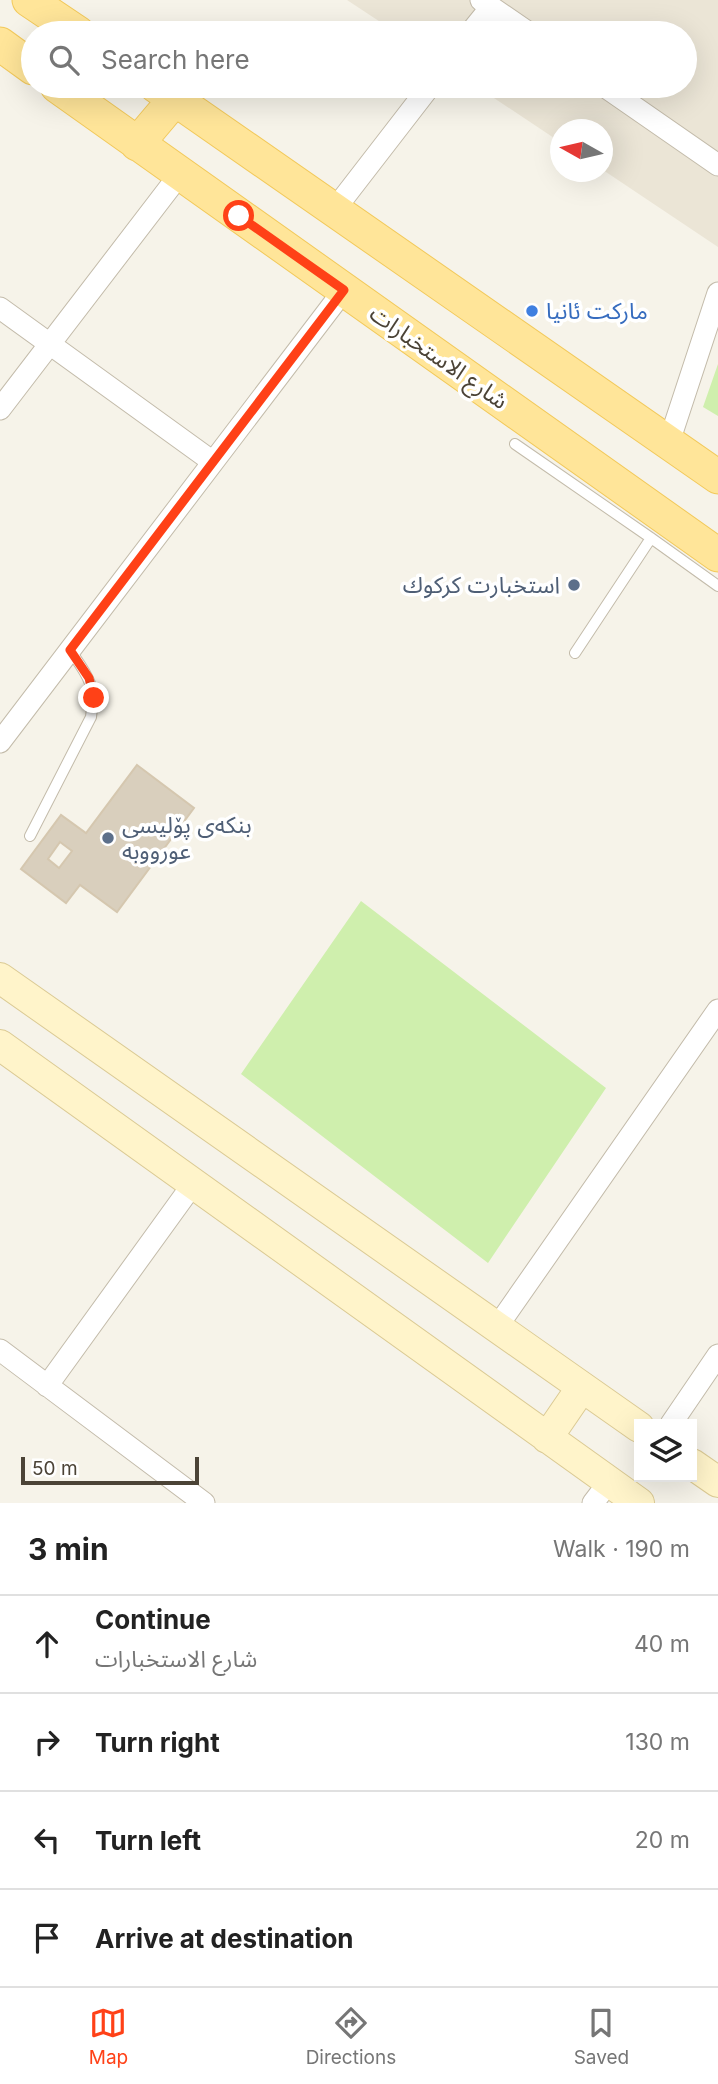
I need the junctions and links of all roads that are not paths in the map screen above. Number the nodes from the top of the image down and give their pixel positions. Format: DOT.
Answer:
graph roads {
  1 [pos="29,0"];
  2 [pos="486,3"];
  3 [pos="60,21"];
  4 [pos="476,21"];
  5 [pos="512,21"];
  6 [pos="0,44"];
  7 [pos="21,59"];
  8 [pos="74,98"];
  9 [pos="162,98"];
  10 [pos="174,98"];
  11 [pos="421,98"];
  12 [pos="621,98"];
  13 [pos="137,144"];
  14 [pos="718,165"];
  15 [pos="180,174"];
  16 [pos="335,209"];
  17 [pos="344,290"];
  18 [pos="718,293"];
  19 [pos="0,309"];
  20 [pos="50,344"];
  21 [pos="0,409"];
  22 [pos="669,442"];
  23 [pos="515,444"];
  24 [pos="213,462"];
  25 [pos="718,477"];
  26 [pos="651,538"];
  27 [pos="718,555"];
  28 [pos="718,586"];
  29 [pos="70,650"];
  30 [pos="575,653"];
  31 [pos="0,742"];
  32 [pos="30,836"];
  33 [pos="0,978"];
  34 [pos="717,1012"];
  35 [pos="0,1045"];
  36 [pos="193,1184"];
  37 [pos="497,1327"];
  38 [pos="0,1350"];
  39 [pos="718,1355"];
  40 [pos="47,1385"];
  41 [pos="582,1387"];
  42 [pos="674,1419"];
  43 [pos="634,1423"];
  44 [pos="547,1438"];
  45 [pos="697,1467"];
  46 [pos="718,1482"];
  47 [pos="601,1492"];
  48 [pos="204,1503"];
  49 [pos="639,1503"];
  1 -- 3 [label="main road"];
  2 -- 4 [label="street"];
  2 -- 5 [label="street"];
  6 -- 7 [label="main road"];
  8 -- 13 [label="main road, شارع الاستخبارات"];
  9 -- 13 [label="main road"];
  10 -- 16 [label="main road"];
  11 -- 16 [label="street"];
  12 -- 14 [label="street"];
  13 -- 15 [label="main road, شارع الاستخبارات"];
  15 -- 17 [label="main road, شارع الاستخبارات"];
  15 -- 20 [label="street"];
  16 -- 22 [label="main road"];
  17 -- 24 [label="street"];
  17 -- 27 [label="main road, شارع الاستخبارات"];
  18 -- 22 [label="street"];
  19 -- 20 [label="street"];
  20 -- 21 [label="street"];
  20 -- 24 [label="street"];
  22 -- 25 [label="main road"];
  23 -- 26 [label="lane"];
  24 -- 29 [label="street"];
  26 -- 28 [label="lane"];
  26 -- 30 [label="lane"];
  29 -- 31 [label="street"];
  29 -- 32 [label="lane"];
  33 -- 37 [label="street"];
  34 -- 37 [label="street"];
  35 -- 36 [label="street"];
  36 -- 40 [label="street"];
  36 -- 44 [label="street"];
  37 -- 41 [label="street"];
  38 -- 40 [label="street"];
  39 -- 42 [label="street"];
  40 -- 48 [label="street"];
  41 -- 43 [label="street"];
  41 -- 44 [label="street"];
  44 -- 47 [label="street"];
  45 -- 46 [label="street"];
  47 -- 49 [label="street"];
}
